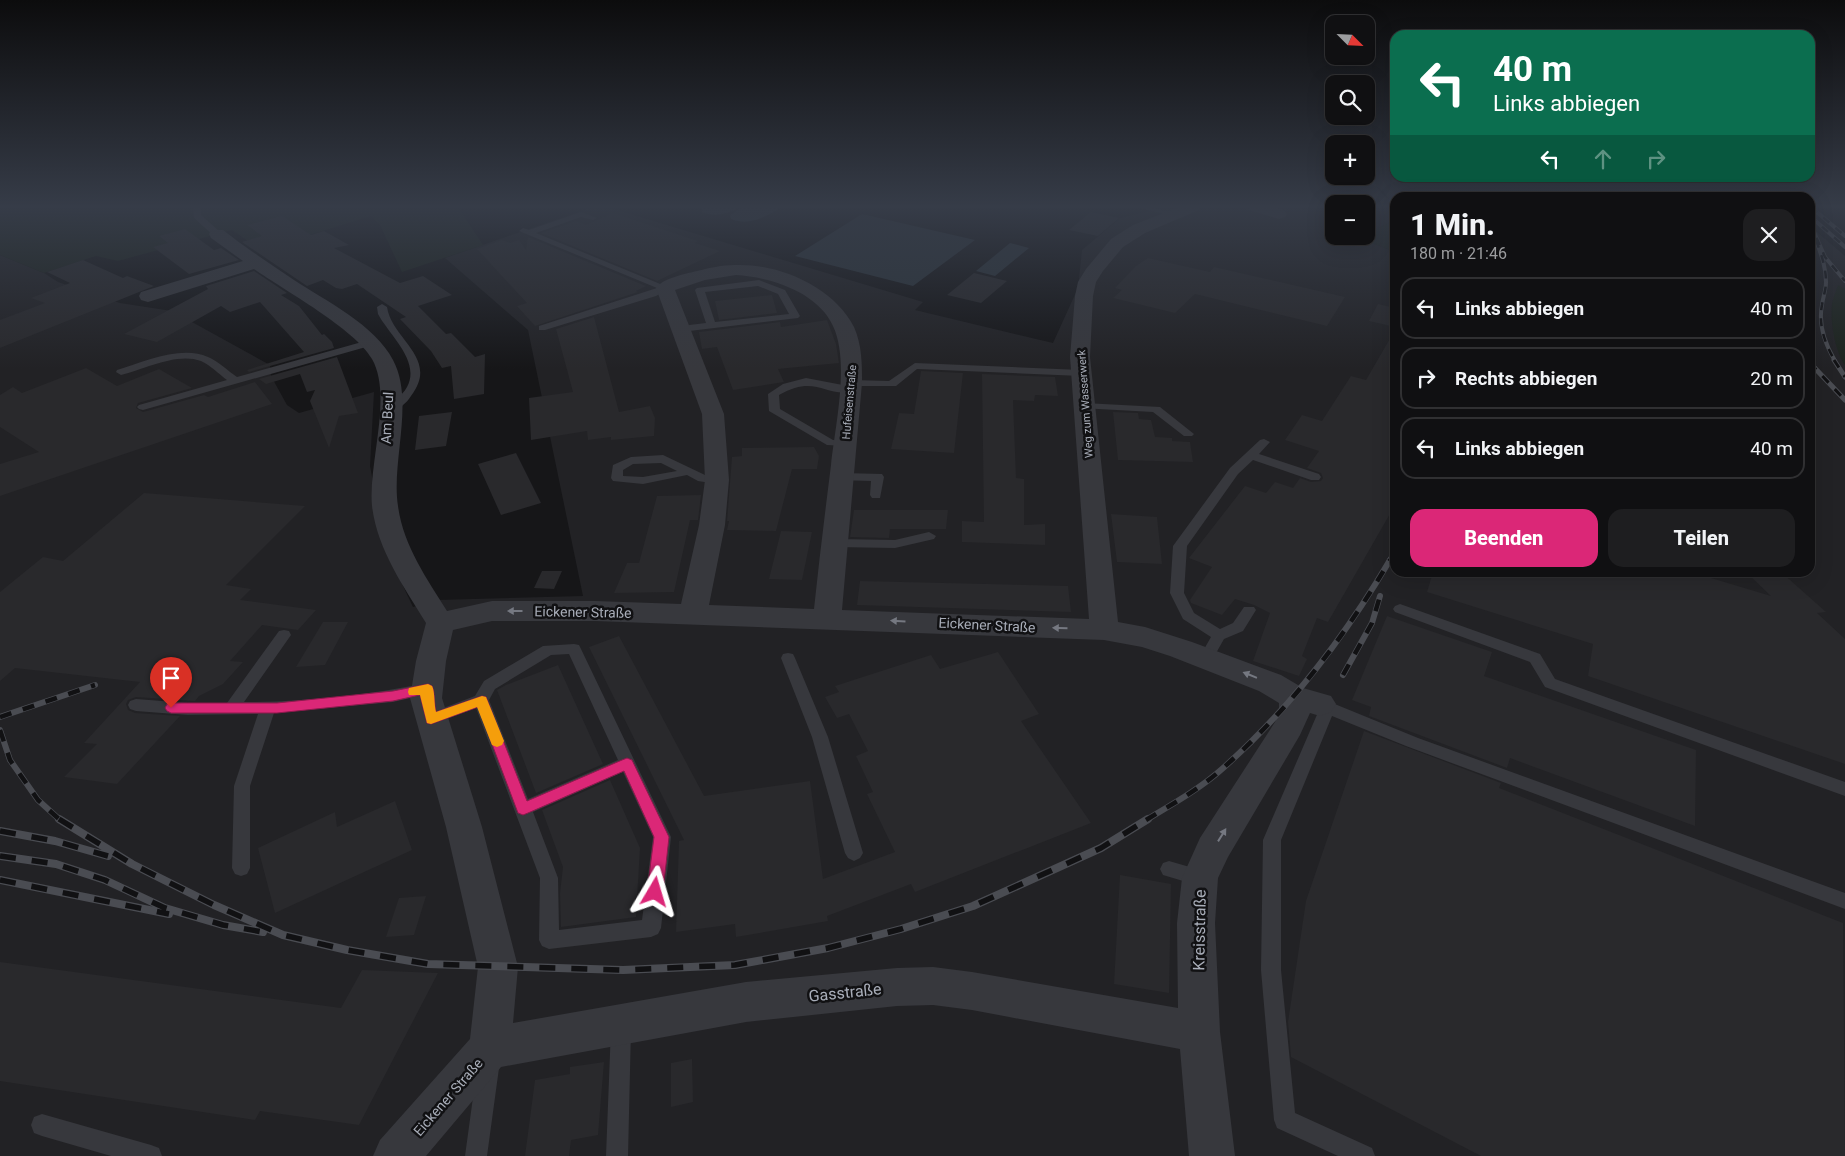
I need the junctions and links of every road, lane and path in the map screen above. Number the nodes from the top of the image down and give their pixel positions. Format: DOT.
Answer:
graph roads {
  1 [pos="253,261"];
  2 [pos="598,261"];
  3 [pos="1101,261"];
  4 [pos="256,263"];
  5 [pos="666,288"];
  6 [pos="148,296"];
  7 [pos="382,307"];
  8 [pos="711,325"];
  9 [pos="542,328"];
  10 [pos="681,329"];
  11 [pos="369,343"];
  12 [pos="121,372"];
  13 [pos="1081,373"];
  14 [pos="235,381"];
  15 [pos="851,386"];
  16 [pos="1084,406"];
  17 [pos="143,408"];
  18 [pos="390,409"];
  19 [pos="1188,434"];
  20 [pos="1264,442"];
  21 [pos="845,443"];
  22 [pos="1250,455"];
  23 [pos="686,472"];
  24 [pos="842,477"];
  25 [pos="1315,477"];
  26 [pos="717,480"];
  27 [pos="876,496"];
  28 [pos="929,536"];
  29 [pos="835,543"];
  30 [pos="1400,609"];
  31 [pos="1248,610"];
  32 [pos="692,614"];
  33 [pos="827,618"];
  34 [pos="440,623"];
  35 [pos="1104,630"];
  36 [pos="284,635"];
  37 [pos="1212,646"];
  38 [pos="788,658"];
  39 [pos="482,700"];
  40 [pos="1314,703"];
  41 [pos="429,704"];
  42 [pos="136,705"];
  43 [pos="232,708"];
  44 [pos="268,708"];
  45 [pos="627,763"];
  46 [pos="1845,789"];
  47 [pos="523,809"];
  48 [pos="854,853"];
  49 [pos="242,868"];
  50 [pos="1845,901"];
  51 [pos="622,1025"];
  52 [pos="1199,1032"];
  53 [pos="490,1048"];
  54 [pos="42,1125"];
  55 [pos="152,1156"];
  56 [pos="396,1156"];
  57 [pos="476,1156"];
  58 [pos="617,1156"];
  59 [pos="1212,1156"];
  60 [pos="1364,1156"];
  1 -- 4 [label="street, Am Beul"];
  2 -- 5 [label="lane"];
  3 -- 13 [label="street, Weg zum Wasserwerk"];
  4 -- 6 [label="street"];
  4 -- 11 [label="street, Am Beul"];
  5 -- 9 [label="lane"];
  5 -- 10 [label="street"];
  5 -- 15 [label="street, Hufeisenstraße"];
  7 -- 18 [label="lane"];
  8 -- 8 [label="lane"];
  8 -- 10 [label="lane"];
  10 -- 26 [label="street"];
  11 -- 14 [label="lane"];
  11 -- 18 [label="street, Am Beul"];
  12 -- 14 [label="lane"];
  13 -- 15 [label="lane"];
  13 -- 16 [label="street, Weg zum Wasserwerk"];
  14 -- 17 [label="lane"];
  15 -- 21 [label="street, Hufeisenstraße"];
  15 -- 21 [label="lane"];
  16 -- 19 [label="lane"];
  16 -- 35 [label="street, Weg zum Wasserwerk"];
  18 -- 34 [label="street, Am Beul"];
  20 -- 22 [label="lane"];
  21 -- 24 [label="street, Hufeisenstraße"];
  22 -- 25 [label="lane"];
  22 -- 37 [label="lane"];
  23 -- 23 [label="lane"];
  23 -- 26 [label="lane"];
  24 -- 27 [label="lane"];
  24 -- 29 [label="street, Hufeisenstraße"];
  26 -- 32 [label="street"];
  28 -- 29 [label="lane"];
  29 -- 33 [label="street, Hufeisenstraße"];
  30 -- 46 [label="lane"];
  31 -- 37 [label="lane"];
  32 -- 33 [label="street, Eickener Straße"];
  32 -- 34 [label="street, Eickener Straße, one-way"];
  35 -- 33 [label="street, Eickener Straße, one-way"];
  34 -- 41 [label="street, Eickener Straße"];
  35 -- 37 [label="street, Eickener Straße"];
  36 -- 43 [label="lane"];
  40 -- 37 [label="street, Eickener Straße, one-way"];
  38 -- 48 [label="lane"];
  39 -- 41 [label="lane"];
  39 -- 45 [label="lane"];
  39 -- 47 [label="lane"];
  40 -- 50 [label="lane"];
  52 -- 40 [label="street, Kreisstraße, one-way"];
  40 -- 60 [label="lane"];
  41 -- 44 [label="lane"];
  41 -- 53 [label="street, Eickener Straße"];
  42 -- 43 [label="lane"];
  43 -- 44 [label="lane"];
  44 -- 49 [label="lane"];
  45 -- 47 [label="lane"];
  45 -- 47 [label="lane"];
  51 -- 52 [label="street, Gasstraße"];
  51 -- 53 [label="street, Gasstraße"];
  51 -- 58 [label="lane"];
  52 -- 59 [label="street, Kreisstraße"];
  53 -- 56 [label="street, Eickener Straße"];
  53 -- 57 [label="lane"];
  54 -- 55 [label="lane"];
}
